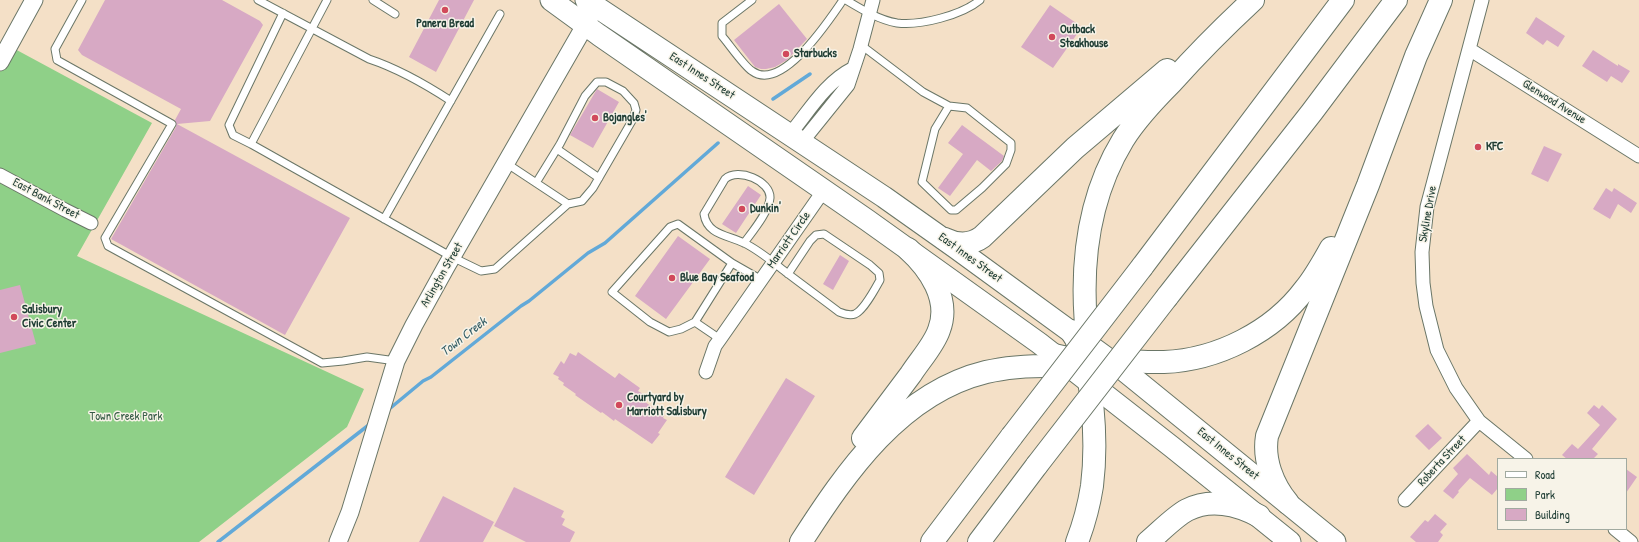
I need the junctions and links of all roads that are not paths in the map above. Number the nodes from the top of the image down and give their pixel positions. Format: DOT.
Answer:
graph roads {
  1 [pos="34,0"];
  2 [pos="82,0"];
  3 [pos="258,0"];
  4 [pos="327,0"];
  5 [pos="373,0"];
  6 [pos="551,0"];
  7 [pos="752,0"];
  8 [pos="844,0"];
  9 [pos="873,0"];
  10 [pos="980,0"];
  11 [pos="1253,0"];
  12 [pos="1343,0"];
  13 [pos="1396,0"];
  14 [pos="1441,0"];
  15 [pos="1482,0"];
  16 [pos="594,2"];
  17 [pos="283,13"];
  18 [pos="869,13"];
  19 [pos="395,14"];
  20 [pos="500,14"];
  21 [pos="585,25"];
  22 [pos="312,28"];
  23 [pos="861,45"];
  24 [pos="1469,49"];
  25 [pos="0,62"];
  26 [pos="451,101"];
  27 [pos="949,106"];
  28 [pos="1393,115"];
  29 [pos="796,138"];
  30 [pos="251,144"];
  31 [pos="557,149"];
  32 [pos="1639,156"];
  33 [pos="506,162"];
  34 [pos="0,175"];
  35 [pos="599,178"];
  36 [pos="536,183"];
  37 [pos="824,190"];
  38 [pos="568,204"];
  39 [pos="384,218"];
  40 [pos="91,223"];
  41 [pos="944,239"];
  42 [pos="744,243"];
  43 [pos="908,248"];
  44 [pos="452,257"];
  45 [pos="772,262"];
  46 [pos="732,263"];
  47 [pos="788,274"];
  48 [pos="760,279"];
  49 [pos="695,322"];
  50 [pos="720,339"];
  51 [pos="396,361"];
  52 [pos="1088,362"];
  53 [pos="706,372"];
  54 [pos="1479,421"];
  55 [pos="1525,458"];
  56 [pos="1405,500"];
  57 [pos="1288,503"];
  58 [pos="1258,516"];
  59 [pos="1616,530"];
  60 [pos="338,542"];
  61 [pos="799,542"];
  62 [pos="932,542"];
  63 [pos="978,542"];
  64 [pos="1077,542"];
  65 [pos="1148,542"];
  66 [pos="1290,542"];
  67 [pos="1335,542"];
  68 [pos="1631,542"];
  1 -- 25 [label="street"];
  2 -- 51 [label="lane"];
  3 -- 17 [label="lane"];
  4 -- 22 [label="lane"];
  5 -- 19 [label="lane"];
  6 -- 21 [label="main road, East Innes Street"];
  7 -- 8 [label="lane"];
  8 -- 18 [label="lane"];
  9 -- 18 [label="street"];
  10 -- 18 [label="lane"];
  11 -- 41 [label="highway"];
  11 -- 52 [label="highway"];
  12 -- 62 [label="highway, bridge"];
  13 -- 63 [label="highway, bridge"];
  14 -- 28 [label="highway"];
  15 -- 24 [label="street, Skyline Drive"];
  16 -- 21 [label="street, Arlington Street"];
  16 -- 29 [label="main road, East Innes Street"];
  17 -- 22 [label="lane"];
  17 -- 30 [label="lane"];
  18 -- 23 [label="street"];
  20 -- 26 [label="lane"];
  21 -- 33 [label="street, Arlington Street"];
  21 -- 37 [label="main road, East Innes Street"];
  22 -- 26 [label="lane"];
  22 -- 30 [label="lane"];
  23 -- 27 [label="lane"];
  23 -- 29 [label="street"];
  24 -- 32 [label="street, Glenwood Avenue"];
  24 -- 54 [label="street, Skyline Drive"];
  26 -- 39 [label="lane"];
  27 -- 27 [label="lane"];
  28 -- 52 [label="highway"];
  28 -- 57 [label="highway"];
  29 -- 41 [label="main road, East Innes Street"];
  30 -- 39 [label="lane"];
  31 -- 35 [label="lane"];
  31 -- 35 [label="lane"];
  31 -- 36 [label="lane"];
  33 -- 36 [label="lane"];
  33 -- 44 [label="street, Arlington Street"];
  34 -- 40 [label="street, East Bank Street"];
  35 -- 38 [label="lane"];
  36 -- 38 [label="lane"];
  37 -- 43 [label="main road, East Innes Street"];
  37 -- 45 [label="street, Marriott Circle"];
  38 -- 44 [label="lane"];
  39 -- 44 [label="lane"];
  41 -- 52 [label="main road, East Innes Street"];
  42 -- 42 [label="lane"];
  42 -- 45 [label="lane"];
  43 -- 52 [label="main road, East Innes Street"];
  43 -- 61 [label="highway"];
  44 -- 51 [label="street, Arlington Street"];
  45 -- 47 [label="lane"];
  45 -- 48 [label="street, Marriott Circle"];
  46 -- 48 [label="lane"];
  46 -- 49 [label="lane"];
  46 -- 49 [label="lane"];
  47 -- 47 [label="lane"];
  48 -- 50 [label="street, Marriott Circle"];
  49 -- 50 [label="lane"];
  50 -- 53 [label="street, Marriott Circle"];
  51 -- 60 [label="street, Arlington Street"];
  52 -- 57 [label="main road, East Innes Street"];
  52 -- 58 [label="main road, East Innes Street"];
  52 -- 61 [label="highway"];
  52 -- 64 [label="highway"];
  54 -- 55 [label="street, Skyline Drive"];
  54 -- 56 [label="street, Roberta Street"];
  57 -- 67 [label="main road, East Innes Street"];
  58 -- 65 [label="highway"];
  58 -- 66 [label="main road, East Innes Street"];
  59 -- 68 [label="street"];
}
